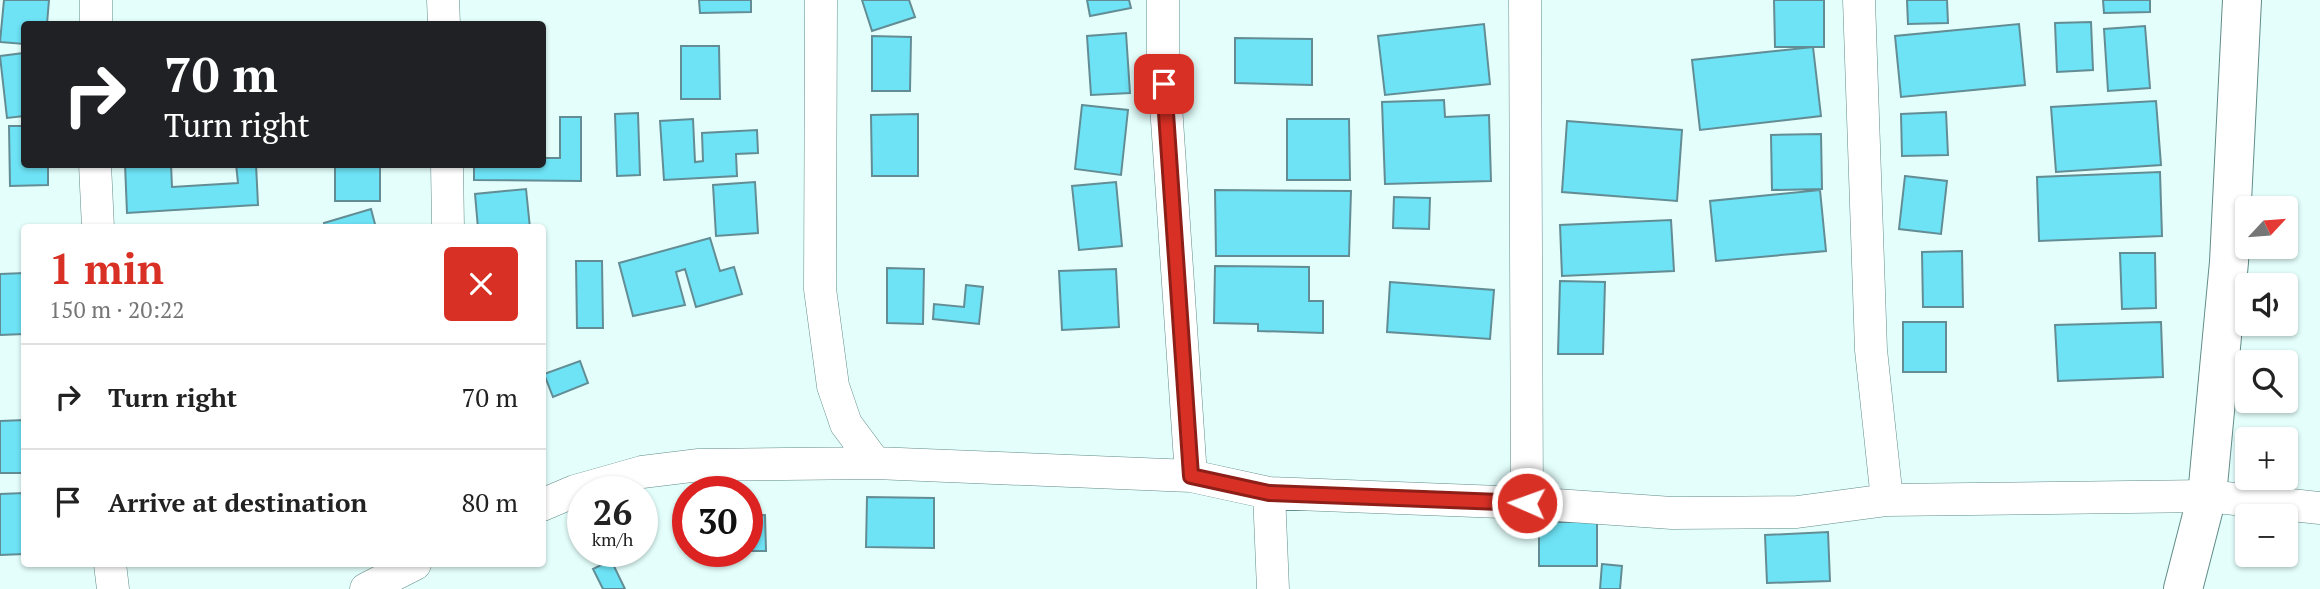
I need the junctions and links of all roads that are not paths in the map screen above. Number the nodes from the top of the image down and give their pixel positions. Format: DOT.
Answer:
graph roads {
  1 [pos="96,0"];
  2 [pos="443,0"];
  3 [pos="821,0"];
  4 [pos="1163,0"];
  5 [pos="1525,0"];
  6 [pos="1859,0"];
  7 [pos="2242,0"];
  8 [pos="96,21"];
  9 [pos="444,21"];
  10 [pos="95,168"];
  11 [pos="447,168"];
  12 [pos="98,224"];
  13 [pos="448,224"];
  14 [pos="875,463"];
  15 [pos="1191,476"];
  16 [pos="1269,493"];
  17 [pos="2207,496"];
  18 [pos="1887,500"];
  19 [pos="546,503"];
  20 [pos="1527,503"];
  21 [pos="2320,508"];
  22 [pos="110,567"];
  23 [pos="409,567"];
  24 [pos="113,589"];
  25 [pos="366,589"];
  26 [pos="1273,589"];
  27 [pos="2183,589"];
  1 -- 8 [label="street"];
  2 -- 9 [label="street"];
  3 -- 14 [label="street"];
  4 -- 15 [label="street"];
  5 -- 20 [label="street"];
  6 -- 18 [label="street"];
  7 -- 17 [label="street"];
  10 -- 12 [label="street"];
  11 -- 13 [label="street"];
  14 -- 15 [label="street"];
  14 -- 19 [label="street"];
  15 -- 16 [label="street"];
  16 -- 20 [label="street"];
  16 -- 26 [label="street"];
  17 -- 18 [label="street"];
  17 -- 21 [label="street"];
  17 -- 27 [label="street"];
  18 -- 20 [label="street"];
  22 -- 24 [label="street"];
  23 -- 25 [label="street"];
}
